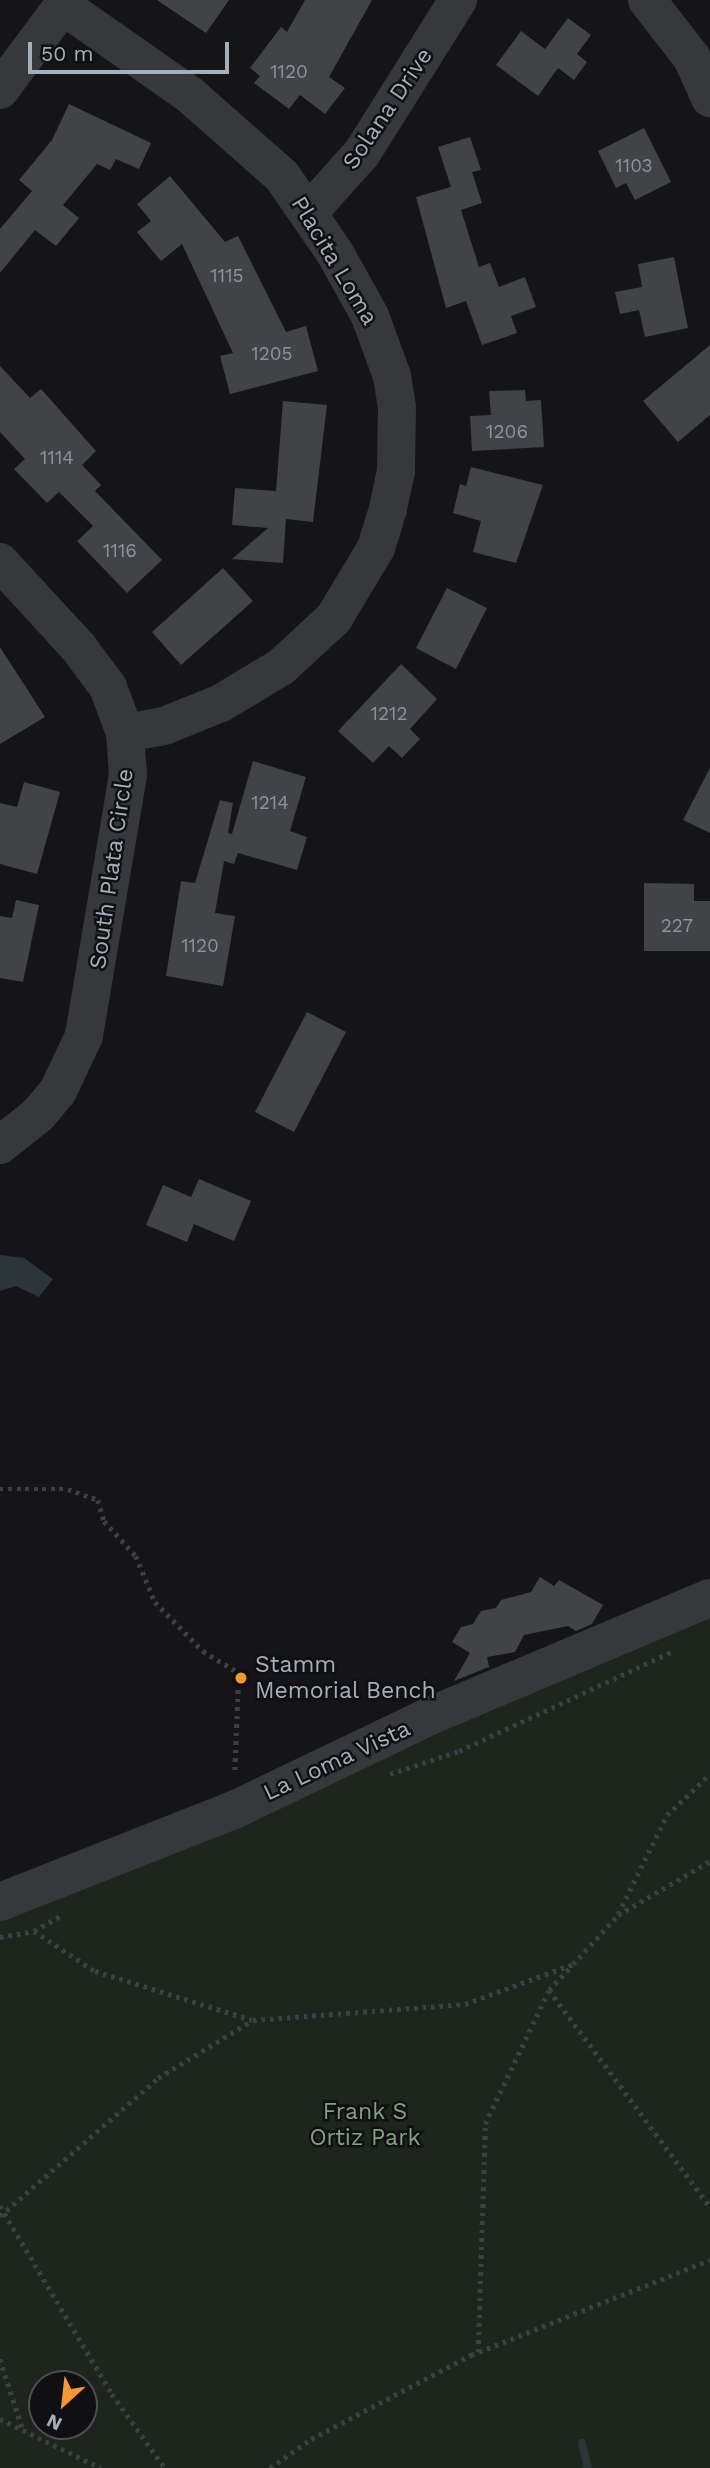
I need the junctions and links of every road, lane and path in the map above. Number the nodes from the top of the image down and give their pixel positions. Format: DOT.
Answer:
graph roads {
  1 [pos="458,0"];
  2 [pos="648,0"];
  3 [pos="65,3"];
  4 [pos="0,90"];
  5 [pos="710,98"];
  6 [pos="309,212"];
  7 [pos="0,562"];
  8 [pos="125,733"];
  9 [pos="0,1144"];
  10 [pos="0,1489"];
  11 [pos="710,1598"];
  12 [pos="710,1774"];
  13 [pos="234,1810"];
  14 [pos="710,1861"];
  15 [pos="0,1902"];
  16 [pos="618,1915"];
  17 [pos="0,1937"];
  18 [pos="573,1964"];
  19 [pos="549,1990"];
  20 [pos="253,2020"];
  21 [pos="0,2206"];
  22 [pos="710,2207"];
  23 [pos="2,2214"];
  24 [pos="710,2260"];
  25 [pos="478,2353"];
  26 [pos="0,2359"];
  27 [pos="0,2419"];
  28 [pos="23,2430"];
  29 [pos="101,2468"];
  30 [pos="166,2468"];
  31 [pos="270,2468"];
  1 -- 6 [label="street, Solana Drive"];
  2 -- 5 [label="street"];
  3 -- 4 [label="street"];
  3 -- 6 [label="street, Placita Loma"];
  6 -- 8 [label="street, Placita Loma"];
  7 -- 8 [label="street, South Plata Circle"];
  8 -- 9 [label="street, South Plata Circle"];
  10 -- 13 [label="path"];
  11 -- 13 [label="street, La Loma Vista"];
  12 -- 16 [label="path"];
  13 -- 15 [label="street, La Loma Vista"];
  14 -- 16 [label="path"];
  16 -- 18 [label="path"];
  17 -- 20 [label="path"];
  18 -- 19 [label="path"];
  18 -- 20 [label="path"];
  19 -- 22 [label="path"];
  19 -- 25 [label="path"];
  20 -- 23 [label="path"];
  21 -- 23 [label="path"];
  23 -- 30 [label="path"];
  24 -- 25 [label="path"];
  25 -- 31 [label="path"];
  26 -- 28 [label="path"];
  27 -- 28 [label="path"];
  28 -- 29 [label="path"];
}
